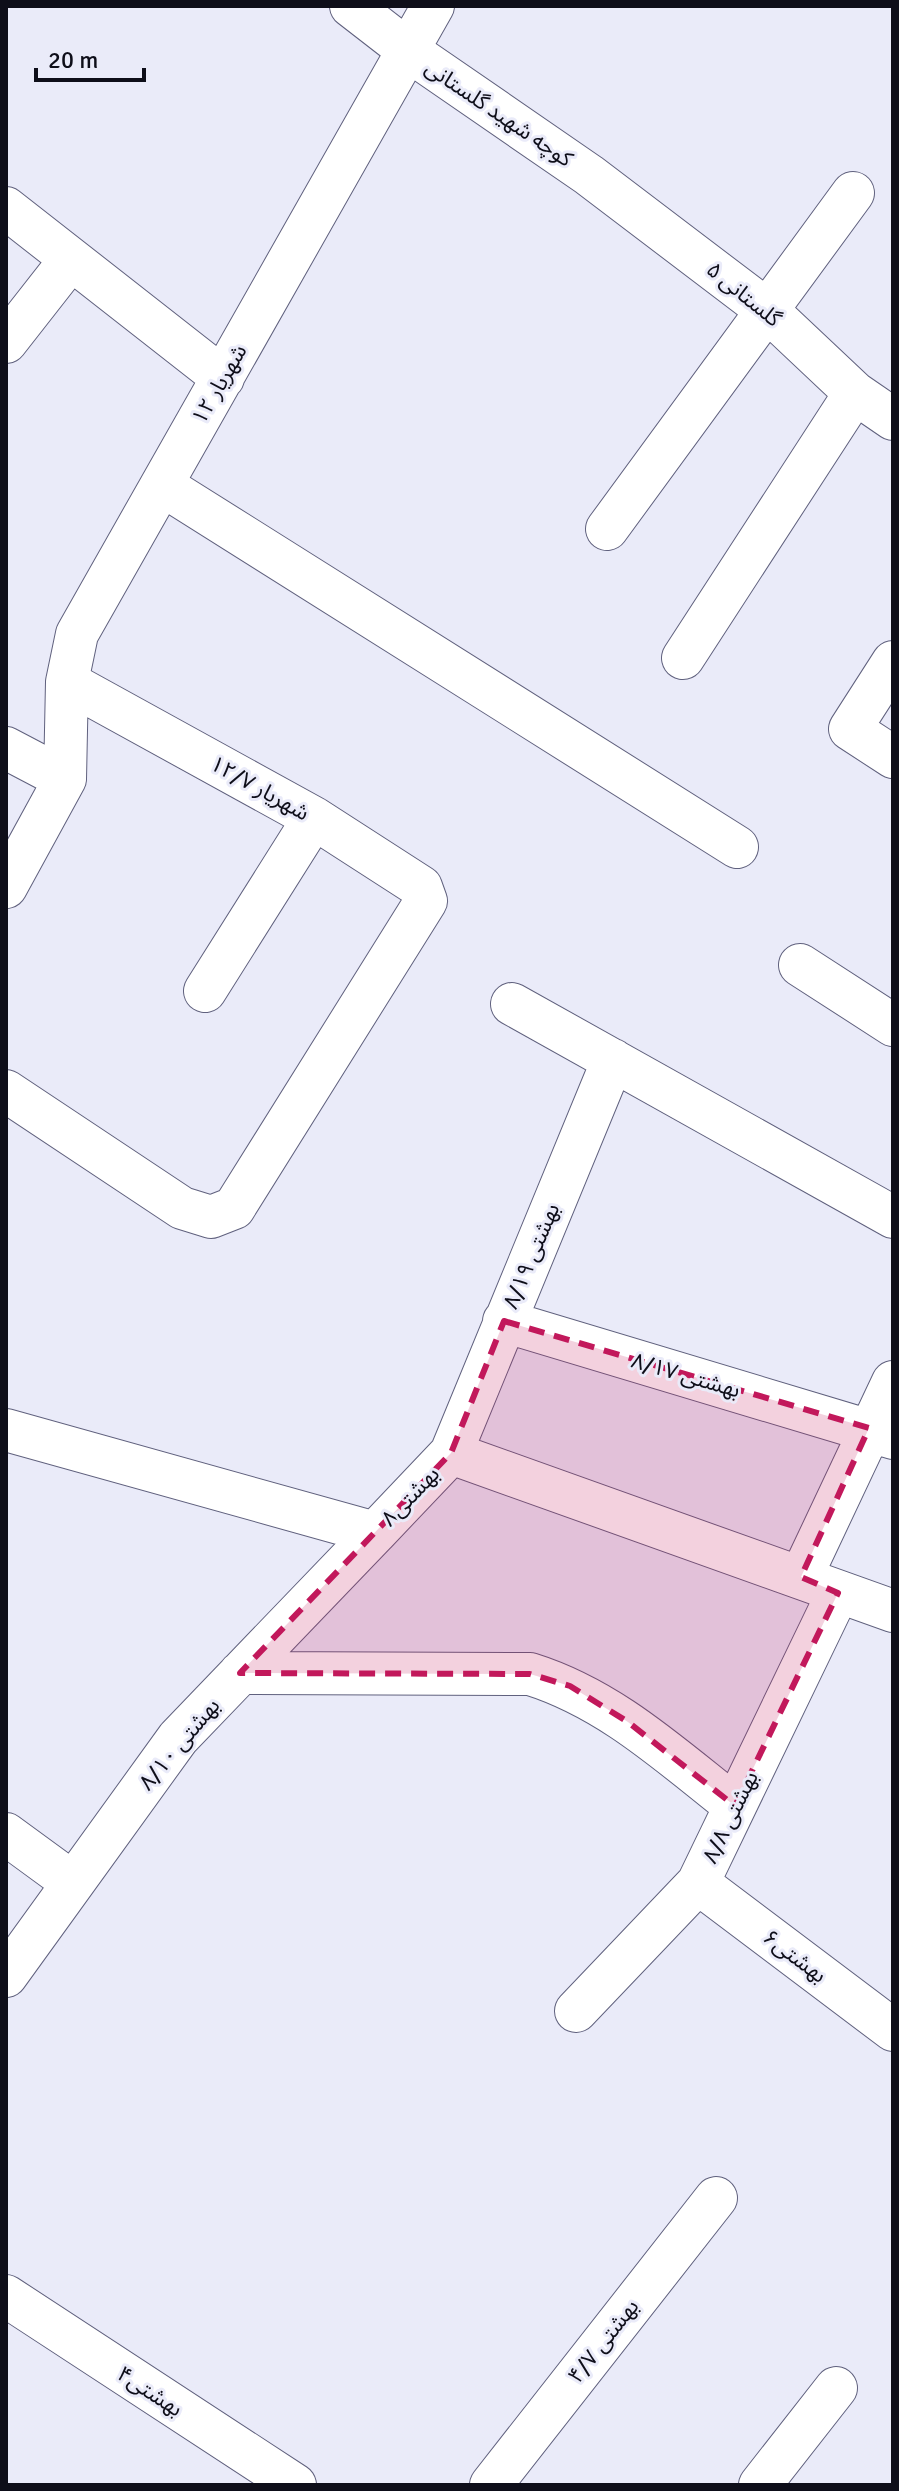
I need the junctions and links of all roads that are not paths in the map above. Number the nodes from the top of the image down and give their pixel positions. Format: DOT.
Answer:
graph roads {
  1 [pos="351,6"];
  2 [pos="433,6"];
  3 [pos="409,51"];
  4 [pos="589,175"];
  5 [pos="853,193"];
  6 [pos="6,208"];
  7 [pos="71,259"];
  8 [pos="768,311"];
  9 [pos="6,342"];
  10 [pos="223,378"];
  11 [pos="855,393"];
  12 [pos="893,419"];
  13 [pos="162,485"];
  14 [pos="607,529"];
  15 [pos="683,658"];
  16 [pos="893,662"];
  17 [pos="67,682"];
  18 [pos="6,748"];
  19 [pos="893,757"];
  20 [pos="65,779"];
  21 [pos="314,818"];
  22 [pos="737,847"];
  23 [pos="6,887"];
  24 [pos="800,965"];
  25 [pos="205,991"];
  26 [pos="512,1004"];
  27 [pos="893,1025"];
  28 [pos="613,1060"];
  29 [pos="6,1091"];
  30 [pos="893,1217"];
  31 [pos="504,1321"];
  32 [pos="893,1382"];
  33 [pos="6,1430"];
  34 [pos="881,1433"];
  35 [pos="451,1453"];
  36 [pos="375,1533"];
  37 [pos="820,1585"];
  38 [pos="893,1611"];
  39 [pos="240,1673"];
  40 [pos="735,1806"];
  41 [pos="6,1834"];
  42 [pos="73,1883"];
  43 [pos="698,1883"];
  44 [pos="6,1976"];
  45 [pos="576,2011"];
  46 [pos="893,2030"];
  47 [pos="716,2198"];
  48 [pos="6,2296"];
  49 [pos="836,2388"];
  50 [pos="295,2485"];
  51 [pos="491,2485"];
  52 [pos="760,2485"];
  1 -- 3 [label="street, کوچه شهید گلستانی"];
  2 -- 3 [label="street, شهریار ۱۲"];
  3 -- 4 [label="street, کوچه شهید گلستانی"];
  3 -- 10 [label="street, شهریار ۱۲"];
  4 -- 8 [label="street, گلستانی ۵"];
  5 -- 8 [label="street"];
  6 -- 7 [label="street"];
  7 -- 9 [label="street"];
  7 -- 10 [label="street"];
  8 -- 11 [label="street, گلستانی ۵"];
  8 -- 14 [label="street"];
  10 -- 13 [label="street, شهریار ۱۲"];
  11 -- 12 [label="street, گلستانی ۵"];
  11 -- 15 [label="street"];
  13 -- 17 [label="street, شهریار ۱۲"];
  13 -- 22 [label="street"];
  16 -- 19 [label="street"];
  17 -- 20 [label="street, شهریار ۱۲"];
  17 -- 21 [label="street, شهریار ۱۲/۷"];
  18 -- 20 [label="street"];
  20 -- 23 [label="street"];
  21 -- 25 [label="street"];
  21 -- 29 [label="street, شهریار ۱۲/۷"];
  24 -- 27 [label="street"];
  26 -- 28 [label="street"];
  28 -- 30 [label="street"];
  28 -- 31 [label="street, بهشتی ۸/۱۹"];
  31 -- 34 [label="street, بهشتی ۸/۱۷"];
  31 -- 35 [label="street, بهشتی ۸/۱۹"];
  32 -- 34 [label="street"];
  33 -- 36 [label="street, بهشتی۸"];
  34 -- 37 [label="street"];
  35 -- 36 [label="street, بهشتی۸"];
  35 -- 37 [label="street, بهشتی۸"];
  36 -- 39 [label="street, بهشتی ۸/۱۰"];
  37 -- 38 [label="street, بهشتی۸"];
  37 -- 40 [label="street, بهشتی ۸/۸"];
  39 -- 40 [label="street"];
  39 -- 42 [label="street, بهشتی ۸/۱۰"];
  40 -- 43 [label="street, بهشتی ۸/۸"];
  41 -- 42 [label="street"];
  42 -- 44 [label="street, بهشتی ۸/۱۰"];
  43 -- 45 [label="street, بهشتی ۸/۸"];
  43 -- 46 [label="street, بهشتی۶"];
  47 -- 51 [label="street, بهشتی ۴/۷"];
  48 -- 50 [label="street, بهشتی۴"];
  49 -- 52 [label="street"];
}
